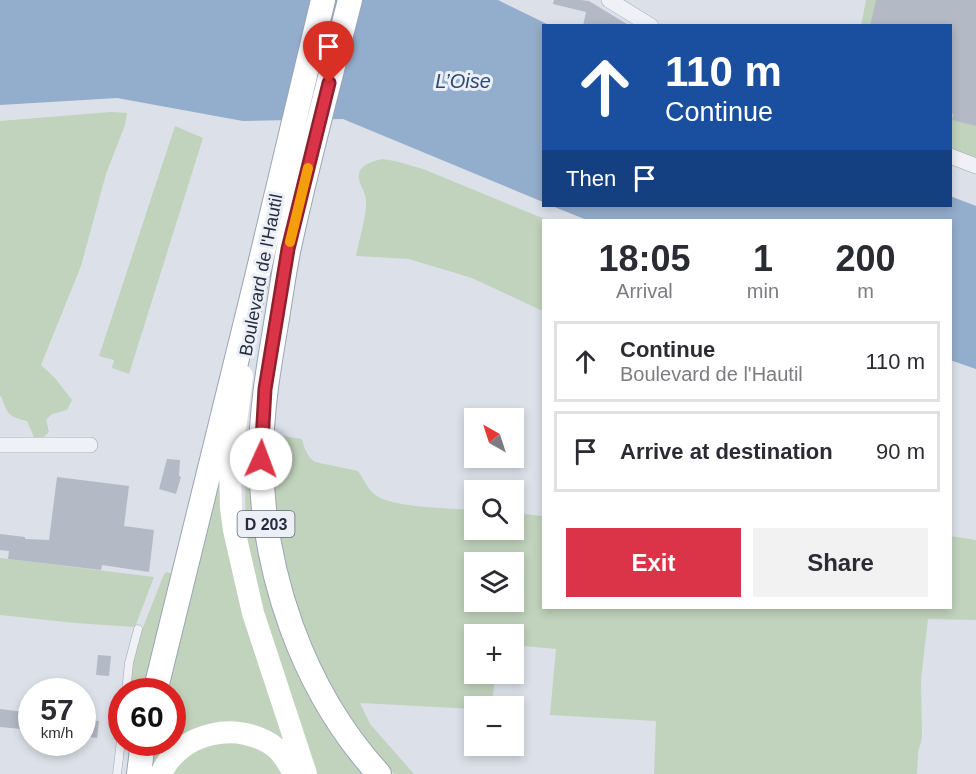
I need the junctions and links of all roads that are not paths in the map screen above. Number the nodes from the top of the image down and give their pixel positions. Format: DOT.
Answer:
graph roads {
  1 [pos="323,0"];
  2 [pos="350,0"];
  3 [pos="609,0"];
  4 [pos="648,24"];
  5 [pos="952,157"];
  6 [pos="976,166"];
  7 [pos="288,249"];
  8 [pos="257,277"];
  9 [pos="0,445"];
  10 [pos="90,445"];
  11 [pos="240,554"];
  12 [pos="138,629"];
  13 [pos="127,678"];
  14 [pos="158,678"];
  15 [pos="119,756"];
  16 [pos="141,756"];
  17 [pos="117,774"];
  18 [pos="139,774"];
  19 [pos="161,774"];
  20 [pos="294,774"];
  21 [pos="306,774"];
  22 [pos="379,774"];
  1 -- 8 [label="main road, Boulevard de l'Hautil"];
  2 -- 7 [label="main road, Boulevard de l'Hautil / D 203"];
  3 -- 4 [label="street"];
  5 -- 6 [label="street"];
  7 -- 11 [label="main road, Boulevard de l'Hautil"];
  7 -- 22 [label="main road, D 203"];
  8 -- 11 [label="main road, Boulevard de l'Hautil"];
  8 -- 14 [label="main road"];
  9 -- 10 [label="street"];
  11 -- 21 [label="main road, Boulevard de l'Hautil"];
  12 -- 13 [label="lane"];
  15 -- 17 [label="lane"];
  16 -- 18 [label="main road"];
  19 -- 20 [label="main road"];
}
